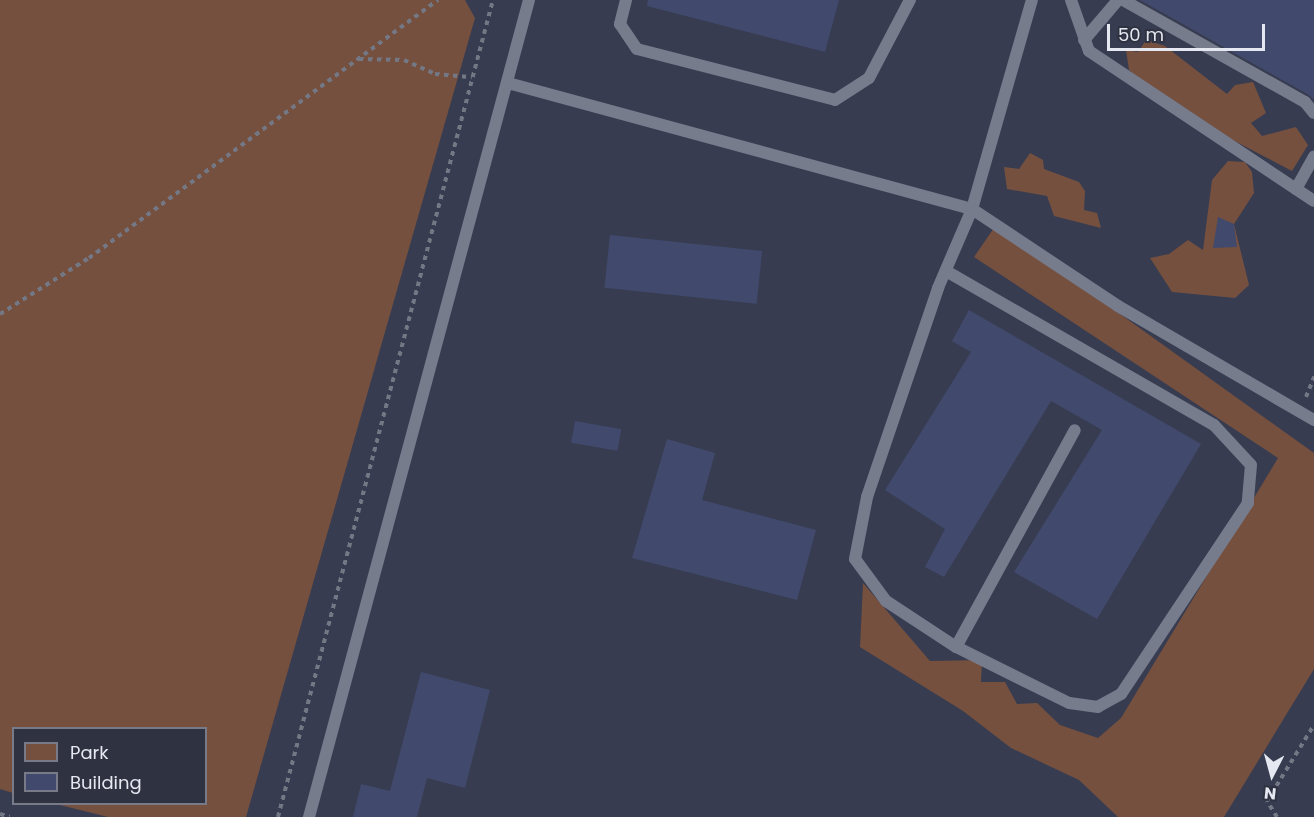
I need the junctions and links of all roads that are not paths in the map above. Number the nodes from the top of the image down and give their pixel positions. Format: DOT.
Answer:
graph roads {
  1 [pos="529,0"];
  2 [pos="626,0"];
  3 [pos="910,0"];
  4 [pos="1032,0"];
  5 [pos="1071,0"];
  6 [pos="1120,0"];
  7 [pos="1084,40"];
  8 [pos="508,83"];
  9 [pos="1314,113"];
  10 [pos="1314,157"];
  11 [pos="1296,189"];
  12 [pos="1314,201"];
  13 [pos="972,209"];
  14 [pos="946,271"];
  15 [pos="1314,420"];
  16 [pos="1075,430"];
  17 [pos="956,647"];
  18 [pos="309,817"];
  1 -- 8 [label="lane"];
  2 -- 3 [label="lane"];
  4 -- 13 [label="lane"];
  5 -- 7 [label="lane"];
  6 -- 7 [label="lane"];
  6 -- 9 [label="lane"];
  7 -- 11 [label="lane"];
  8 -- 13 [label="lane"];
  8 -- 18 [label="lane"];
  10 -- 11 [label="lane"];
  11 -- 12 [label="lane"];
  13 -- 14 [label="lane"];
  13 -- 15 [label="lane"];
  14 -- 17 [label="lane"];
  14 -- 17 [label="lane"];
  16 -- 17 [label="lane"];
}
